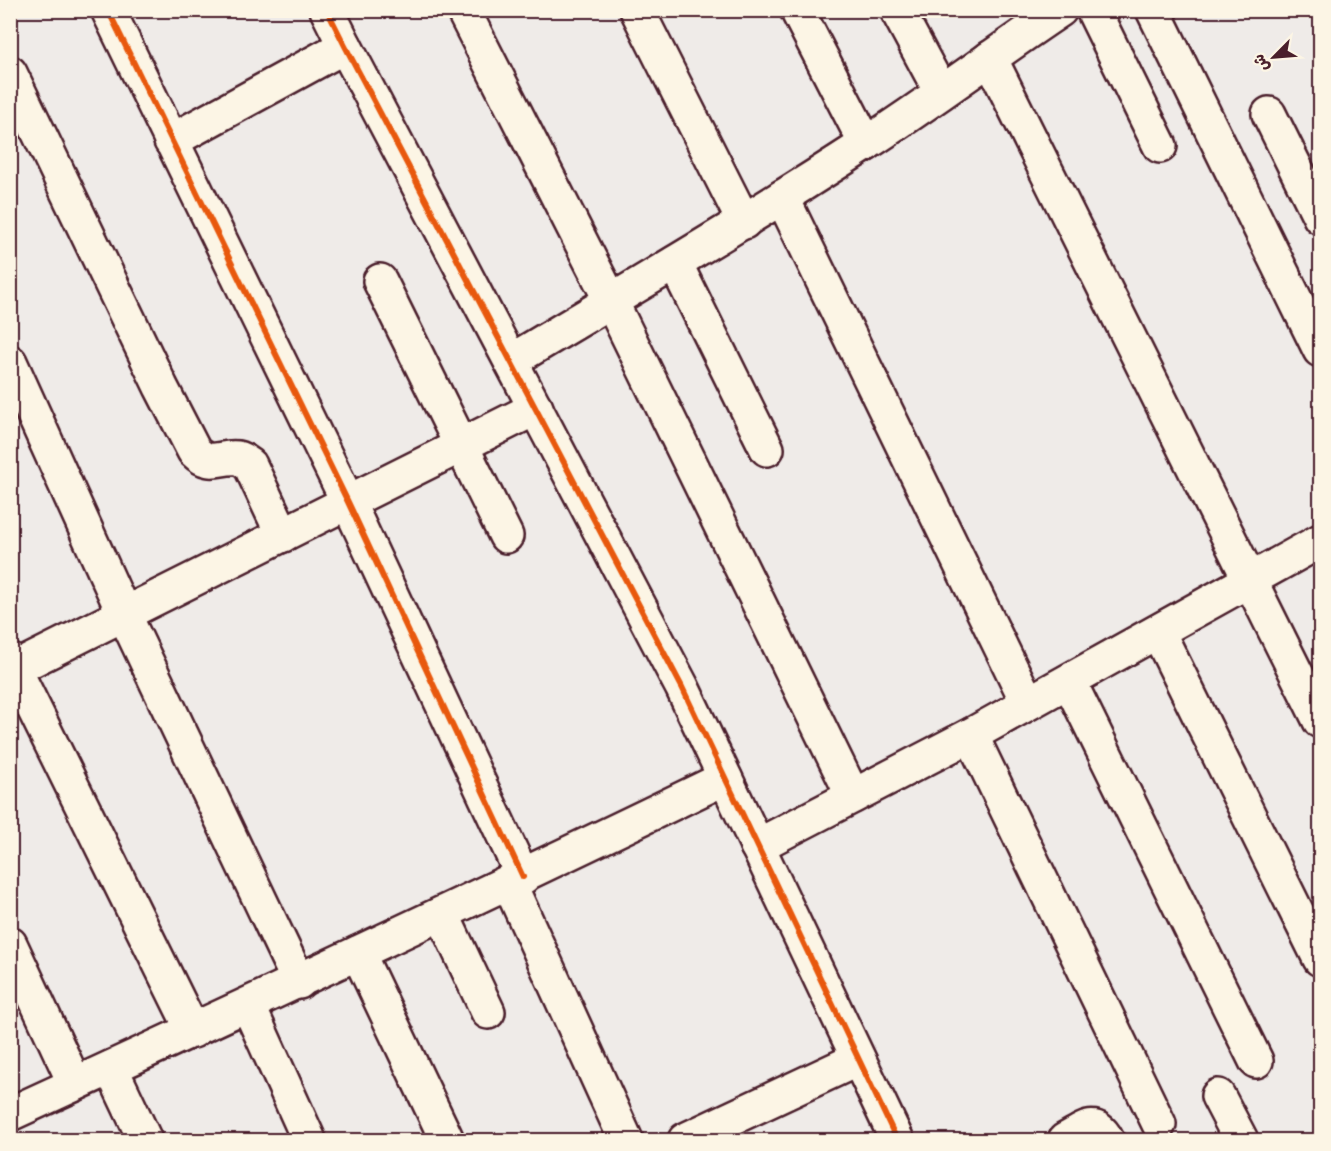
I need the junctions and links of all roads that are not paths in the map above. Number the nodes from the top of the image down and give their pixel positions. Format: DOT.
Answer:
graph roads {
  1 [pos="108,10"];
  2 [pos="327,10"];
  3 [pos="463,10"];
  4 [pos="637,10"];
  5 [pos="796,10"];
  6 [pos="897,10"];
  7 [pos="1093,10"];
  8 [pos="1153,10"];
  9 [pos="1054,12"];
  10 [pos="345,46"];
  11 [pos="990,58"];
  12 [pos="10,73"];
  13 [pos="941,92"];
  14 [pos="1269,114"];
  15 [pos="171,141"];
  16 [pos="866,144"];
  17 [pos="1160,146"];
  18 [pos="783,197"];
  19 [pos="1320,217"];
  20 [pos="744,222"];
  21 [pos="675,263"];
  22 [pos="380,281"];
  23 [pos="611,301"];
  24 [pos="1320,350"];
  25 [pos="511,361"];
  26 [pos="10,362"];
  27 [pos="536,408"];
  28 [pos="461,446"];
  29 [pos="767,449"];
  30 [pos="348,502"];
  31 [pos="283,535"];
  32 [pos="506,536"];
  33 [pos="1320,541"];
  34 [pos="1250,580"];
  35 [pos="124,614"];
  36 [pos="1158,632"];
  37 [pos="12,667"];
  38 [pos="1069,681"];
  39 [pos="1028,703"];
  40 [pos="1320,721"];
  41 [pos="971,735"];
  42 [pos="725,778"];
  43 [pos="854,796"];
  44 [pos="757,846"];
  45 [pos="516,880"];
  46 [pos="442,914"];
  47 [pos="10,944"];
  48 [pos="358,953"];
  49 [pos="1320,959"];
  50 [pos="299,982"];
  51 [pos="248,1005"];
  52 [pos="488,1012"];
  53 [pos="193,1031"];
  54 [pos="858,1059"];
  55 [pos="1256,1061"];
  56 [pos="111,1068"];
  57 [pos="75,1084"];
  58 [pos="1218,1096"];
  59 [pos="10,1113"];
  60 [pos="1160,1124"];
  61 [pos="145,1140"];
  62 [pos="309,1140"];
  63 [pos="447,1140"];
  64 [pos="626,1140"];
  65 [pos="685,1140"];
  66 [pos="897,1140"];
  67 [pos="1065,1140"];
  68 [pos="1107,1140"];
  69 [pos="1240,1140"];
  1 -- 15 [label="street"];
  2 -- 10 [label="street"];
  3 -- 23 [label="street"];
  4 -- 20 [label="street"];
  5 -- 16 [label="street"];
  6 -- 13 [label="street"];
  7 -- 17 [label="street"];
  8 -- 24 [label="street"];
  9 -- 11 [label="street"];
  10 -- 15 [label="street"];
  10 -- 25 [label="street"];
  11 -- 13 [label="street"];
  11 -- 34 [label="street"];
  12 -- 31 [label="street"];
  13 -- 16 [label="street"];
  14 -- 19 [label="street"];
  15 -- 30 [label="street"];
  16 -- 18 [label="street"];
  18 -- 20 [label="street"];
  18 -- 39 [label="street"];
  20 -- 21 [label="street"];
  21 -- 23 [label="street"];
  21 -- 29 [label="street"];
  22 -- 28 [label="street"];
  23 -- 25 [label="street"];
  23 -- 43 [label="street"];
  25 -- 27 [label="street"];
  26 -- 35 [label="street"];
  27 -- 28 [label="street"];
  27 -- 42 [label="street"];
  28 -- 30 [label="street"];
  28 -- 32 [label="street"];
  30 -- 31 [label="street"];
  30 -- 45 [label="street"];
  31 -- 35 [label="street"];
  33 -- 34 [label="street"];
  34 -- 36 [label="street"];
  34 -- 40 [label="street"];
  35 -- 37 [label="street"];
  35 -- 50 [label="street"];
  36 -- 38 [label="street"];
  36 -- 49 [label="street"];
  37 -- 53 [label="street"];
  38 -- 39 [label="street"];
  38 -- 55 [label="street"];
  39 -- 41 [label="street"];
  41 -- 43 [label="street"];
  41 -- 60 [label="street"];
  42 -- 44 [label="street"];
  42 -- 45 [label="street"];
  43 -- 44 [label="street"];
  44 -- 54 [label="street"];
  45 -- 46 [label="street"];
  45 -- 64 [label="street"];
  46 -- 48 [label="street"];
  46 -- 52 [label="street"];
  47 -- 57 [label="street"];
  48 -- 50 [label="street"];
  48 -- 63 [label="street"];
  50 -- 51 [label="street"];
  51 -- 53 [label="street"];
  51 -- 62 [label="street"];
  53 -- 56 [label="street"];
  54 -- 65 [label="street"];
  54 -- 66 [label="street"];
  56 -- 57 [label="street"];
  56 -- 61 [label="street"];
  57 -- 59 [label="street"];
  58 -- 69 [label="street"];
  67 -- 68 [label="street"];
}
